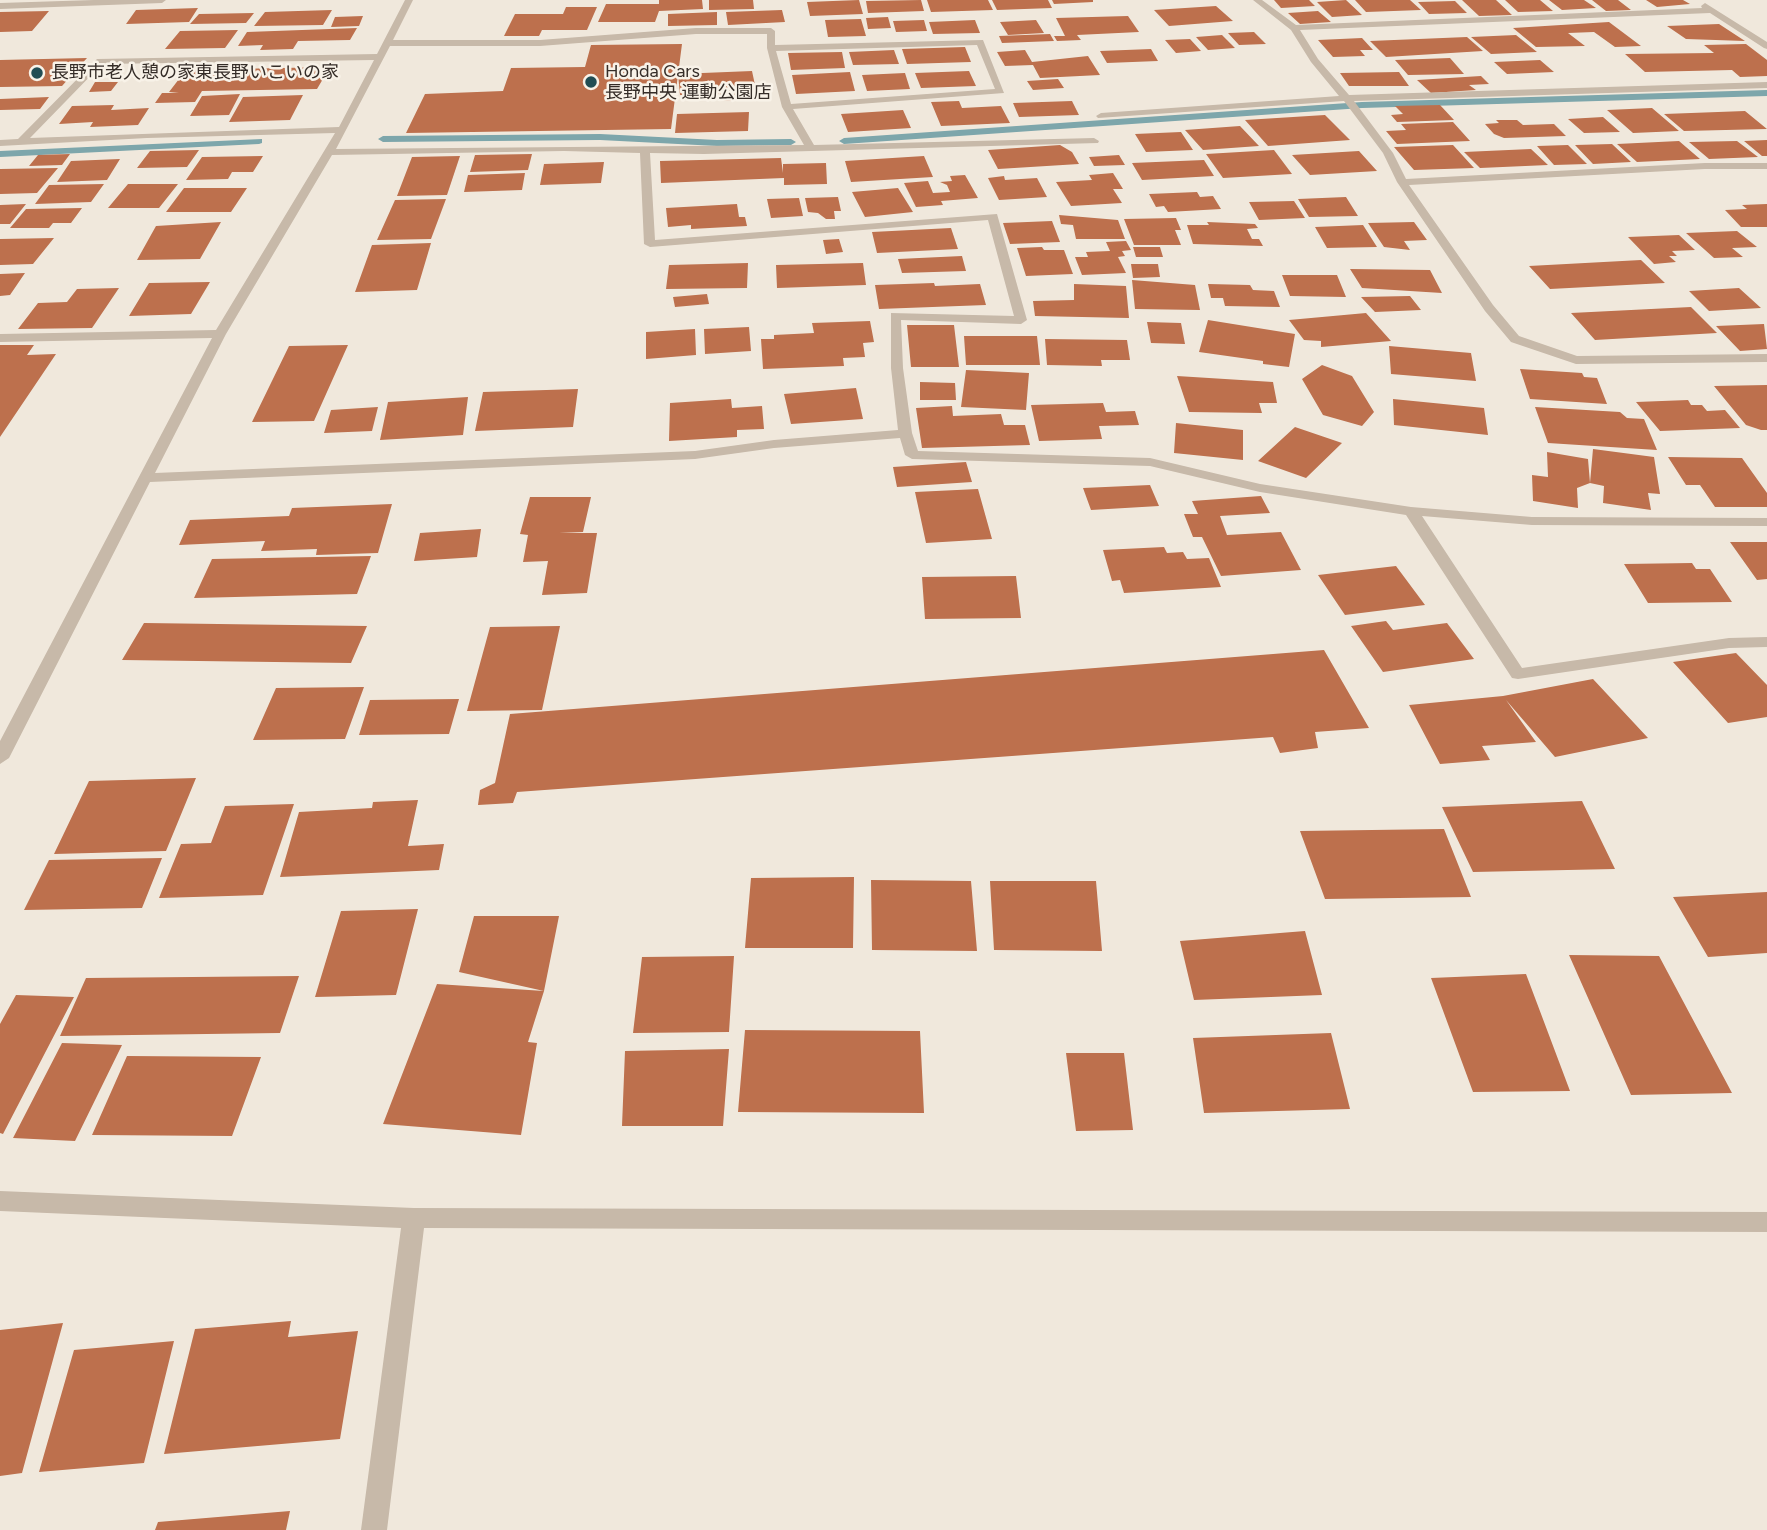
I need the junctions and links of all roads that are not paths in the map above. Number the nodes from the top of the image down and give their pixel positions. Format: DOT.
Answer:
graph roads {
  1 [pos="162,0"];
  2 [pos="409,0"];
  3 [pos="1257,0"];
  4 [pos="1716,0"];
  5 [pos="137,1"];
  6 [pos="1699,2"];
  7 [pos="0,6"];
  8 [pos="1713,10"];
  9 [pos="1293,28"];
  10 [pos="386,43"];
  11 [pos="1767,46"];
  12 [pos="771,48"];
  13 [pos="379,57"];
  14 [pos="1767,85"];
  15 [pos="1351,104"];
  16 [pos="786,107"];
  17 [pos="1101,116"];
  18 [pos="342,130"];
  19 [pos="1094,141"];
  20 [pos="20,142"];
  21 [pos="0,143"];
  22 [pos="810,147"];
  23 [pos="645,150"];
  24 [pos="327,152"];
  25 [pos="1767,166"];
  26 [pos="1402,183"];
  27 [pos="220,334"];
  28 [pos="0,338"];
  29 [pos="1767,358"];
  30 [pos="905,433"];
  31 [pos="145,478"];
  32 [pos="1411,511"];
  33 [pos="1767,522"];
  34 [pos="1767,642"];
  35 [pos="0,758"];
  36 [pos="0,1201"];
  37 [pos="414,1218"];
  38 [pos="1767,1222"];
  39 [pos="373,1530"];
  1 -- 5 [label="street"];
  2 -- 10 [label="street"];
  3 -- 9 [label="street"];
  4 -- 6 [label="street"];
  5 -- 7 [label="street"];
  6 -- 8 [label="street"];
  8 -- 9 [label="street"];
  8 -- 11 [label="street"];
  9 -- 15 [label="street"];
  10 -- 12 [label="street"];
  10 -- 13 [label="street"];
  12 -- 16 [label="street"];
  12 -- 16 [label="street"];
  13 -- 18 [label="street"];
  13 -- 20 [label="street"];
  14 -- 15 [label="street"];
  15 -- 17 [label="street"];
  15 -- 26 [label="street"];
  16 -- 22 [label="street"];
  18 -- 20 [label="street"];
  18 -- 24 [label="street"];
  19 -- 22 [label="street"];
  20 -- 21 [label="street"];
  22 -- 23 [label="street"];
  23 -- 24 [label="street"];
  23 -- 30 [label="street"];
  24 -- 27 [label="street"];
  25 -- 26 [label="street"];
  26 -- 29 [label="street"];
  27 -- 28 [label="street"];
  27 -- 31 [label="street"];
  30 -- 31 [label="street"];
  30 -- 32 [label="street"];
  31 -- 35 [label="street"];
  32 -- 33 [label="street"];
  32 -- 34 [label="street"];
  36 -- 37 [label="street"];
  37 -- 38 [label="street"];
  37 -- 39 [label="street"];
}
